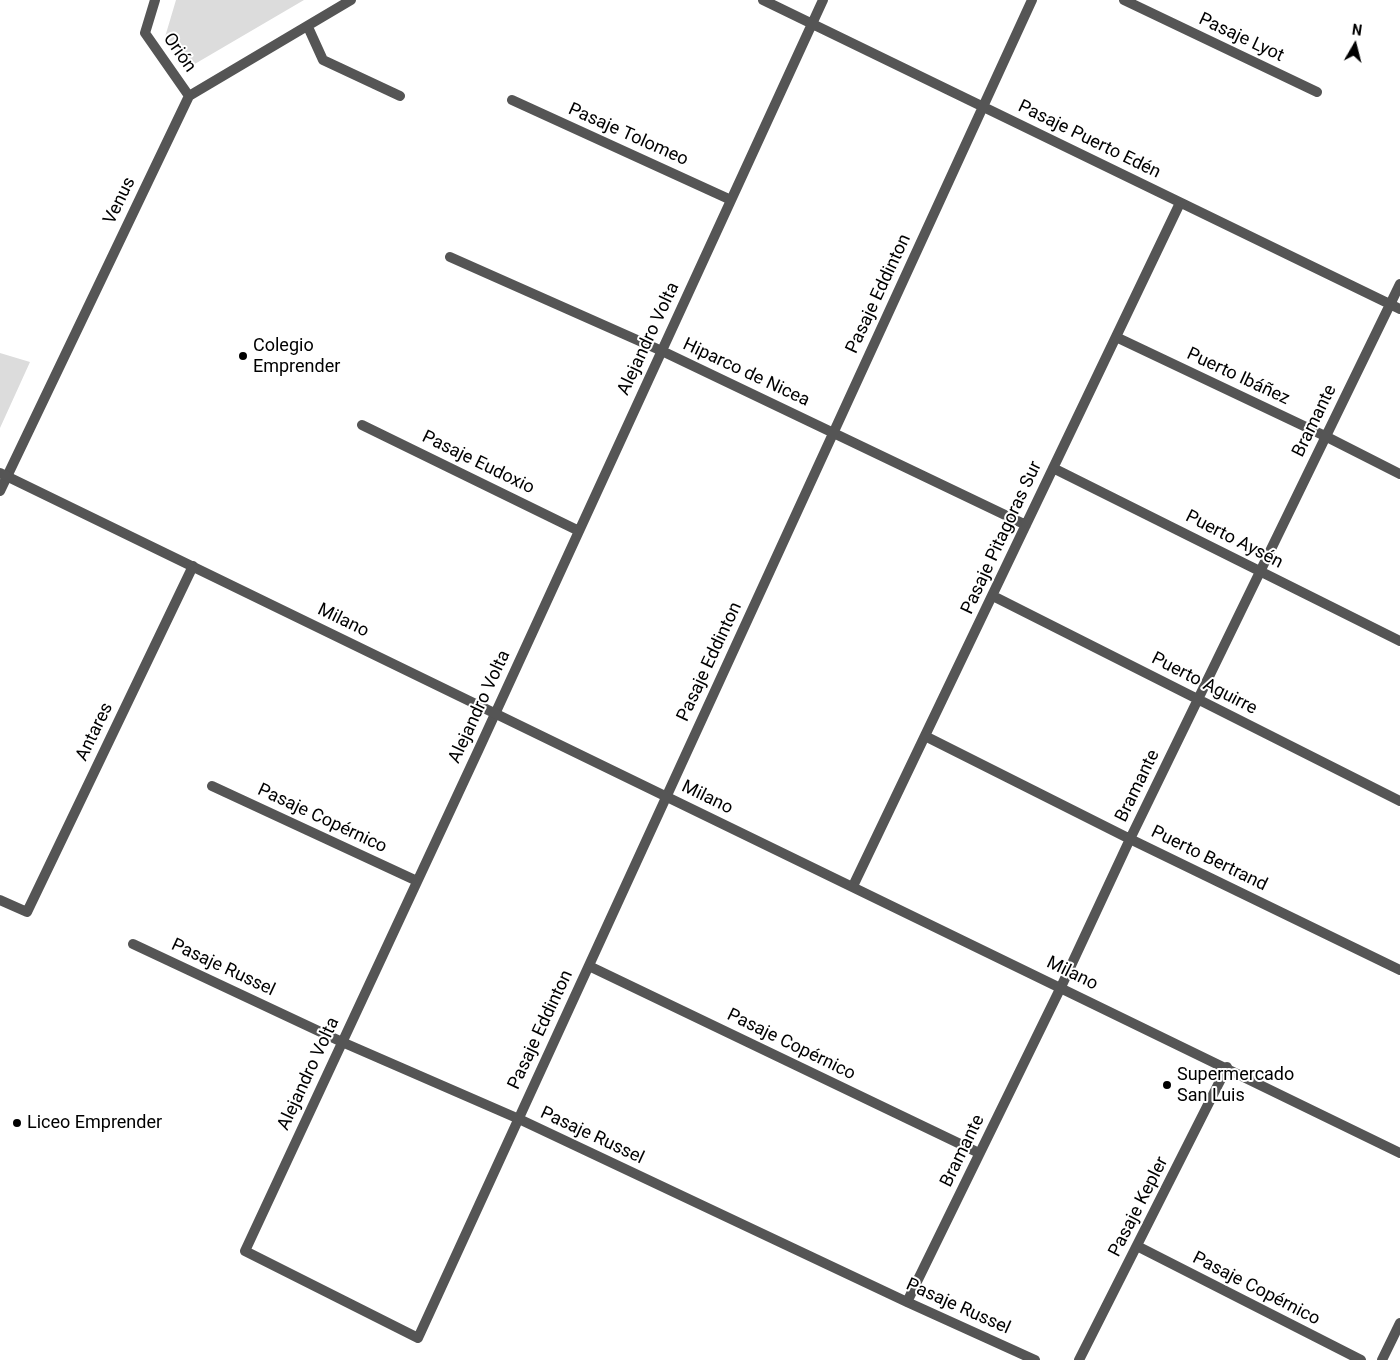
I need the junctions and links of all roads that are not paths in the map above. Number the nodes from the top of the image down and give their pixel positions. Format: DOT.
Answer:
graph roads {
  1 [pos="155,0"];
  2 [pos="351,0"];
  3 [pos="763,0"];
  4 [pos="823,0"];
  5 [pos="1032,0"];
  6 [pos="1124,0"];
  7 [pos="812,24"];
  8 [pos="308,27"];
  9 [pos="1317,92"];
  10 [pos="189,96"];
  11 [pos="400,96"];
  12 [pos="512,100"];
  13 [pos="983,107"];
  14 [pos="731,200"];
  15 [pos="1180,203"];
  16 [pos="450,257"];
  17 [pos="1400,284"];
  18 [pos="1390,304"];
  19 [pos="1400,309"];
  20 [pos="1116,337"];
  21 [pos="662,352"];
  22 [pos="362,425"];
  23 [pos="834,432"];
  24 [pos="1325,436"];
  25 [pos="1053,468"];
  26 [pos="3,474"];
  27 [pos="1400,474"];
  28 [pos="0,491"];
  29 [pos="1026,524"];
  30 [pos="579,530"];
  31 [pos="193,566"];
  32 [pos="1260,571"];
  33 [pos="993,596"];
  34 [pos="1400,641"];
  35 [pos="1198,700"];
  36 [pos="496,713"];
  37 [pos="925,736"];
  38 [pos="212,786"];
  39 [pos="666,796"];
  40 [pos="1400,801"];
  41 [pos="1130,839"];
  42 [pos="417,881"];
  43 [pos="853,886"];
  44 [pos="0,900"];
  45 [pos="133,944"];
  46 [pos="589,966"];
  47 [pos="1400,970"];
  48 [pos="1061,987"];
  49 [pos="342,1042"];
  50 [pos="1227,1067"];
  51 [pos="519,1119"];
  52 [pos="979,1153"];
  53 [pos="1400,1153"];
  54 [pos="1137,1246"];
  55 [pos="907,1302"];
  56 [pos="1400,1323"];
  57 [pos="418,1338"];
  58 [pos="1035,1360"];
  59 [pos="1079,1360"];
  60 [pos="1361,1360"];
  61 [pos="1382,1360"];
  1 -- 10 [label="street, Orión"];
  2 -- 8 [label="street"];
  3 -- 7 [label="street, Pasaje Puerto Edén"];
  4 -- 7 [label="street, Alejandro Volta"];
  5 -- 13 [label="street, Pasaje Eddinton"];
  6 -- 9 [label="street, Pasaje Lyot"];
  7 -- 13 [label="street, Pasaje Puerto Edén"];
  7 -- 14 [label="street, Alejandro Volta"];
  8 -- 10 [label="street"];
  8 -- 11 [label="street"];
  10 -- 26 [label="street, Venus"];
  12 -- 14 [label="street, Pasaje Tolomeo"];
  13 -- 15 [label="street, Pasaje Puerto Edén"];
  13 -- 23 [label="street, Pasaje Eddinton"];
  14 -- 21 [label="street, Alejandro Volta"];
  15 -- 18 [label="street, Pasaje Puerto Edén"];
  15 -- 20 [label="street, Pasaje Pitagoras Sur"];
  16 -- 21 [label="street, Hiparco de Nicea"];
  17 -- 18 [label="street, Bramante"];
  18 -- 19 [label="street, Pasaje Puerto Edén"];
  18 -- 24 [label="street, Bramante"];
  20 -- 24 [label="street, Puerto Ibáñez"];
  20 -- 25 [label="street, Pasaje Pitagoras Sur"];
  21 -- 23 [label="street, Hiparco de Nicea"];
  21 -- 30 [label="street, Alejandro Volta"];
  22 -- 30 [label="street, Pasaje Eudoxio"];
  23 -- 29 [label="street, Hiparco de Nicea"];
  23 -- 39 [label="street, Pasaje Eddinton"];
  24 -- 27 [label="street, Puerto Ibáñez"];
  24 -- 32 [label="street, Bramante"];
  25 -- 29 [label="street, Pasaje Pitagoras Sur"];
  25 -- 32 [label="street, Puerto Aysén"];
  26 -- 28 [label="street, Venus"];
  26 -- 31 [label="street, Milano"];
  29 -- 33 [label="street, Pasaje Pitagoras Sur"];
  30 -- 36 [label="street, Alejandro Volta"];
  31 -- 36 [label="street, Milano"];
  31 -- 44 [label="street, Antares"];
  32 -- 34 [label="street, Puerto Aysén"];
  32 -- 35 [label="street, Bramante"];
  33 -- 35 [label="street, Puerto Aguirre"];
  33 -- 37 [label="street, Pasaje Pitagoras Sur"];
  35 -- 40 [label="street, Puerto Aguirre"];
  35 -- 41 [label="street, Bramante"];
  36 -- 39 [label="street, Milano"];
  36 -- 42 [label="street, Alejandro Volta"];
  37 -- 41 [label="street, Puerto Bertrand"];
  37 -- 43 [label="street, Pasaje Pitagoras Sur"];
  38 -- 42 [label="street, Pasaje Copérnico"];
  39 -- 43 [label="street, Milano"];
  39 -- 46 [label="street, Pasaje Eddinton"];
  41 -- 47 [label="street, Puerto Bertrand"];
  41 -- 48 [label="street, Bramante"];
  42 -- 49 [label="street, Alejandro Volta"];
  43 -- 48 [label="street, Milano"];
  45 -- 49 [label="street, Pasaje Russel"];
  46 -- 51 [label="street, Pasaje Eddinton"];
  46 -- 52 [label="street, Pasaje Copérnico"];
  48 -- 50 [label="street, Milano"];
  48 -- 52 [label="street, Bramante"];
  49 -- 51 [label="street, Pasaje Russel"];
  49 -- 57 [label="street, Alejandro Volta"];
  50 -- 53 [label="street, Milano"];
  50 -- 54 [label="street, Pasaje Kepler"];
  51 -- 55 [label="street, Pasaje Russel"];
  51 -- 57 [label="street, Pasaje Eddinton"];
  52 -- 55 [label="street, Bramante"];
  54 -- 59 [label="street, Pasaje Kepler"];
  54 -- 60 [label="street, Pasaje Copérnico"];
  55 -- 58 [label="street, Pasaje Russel"];
  56 -- 61 [label="street"];
}
